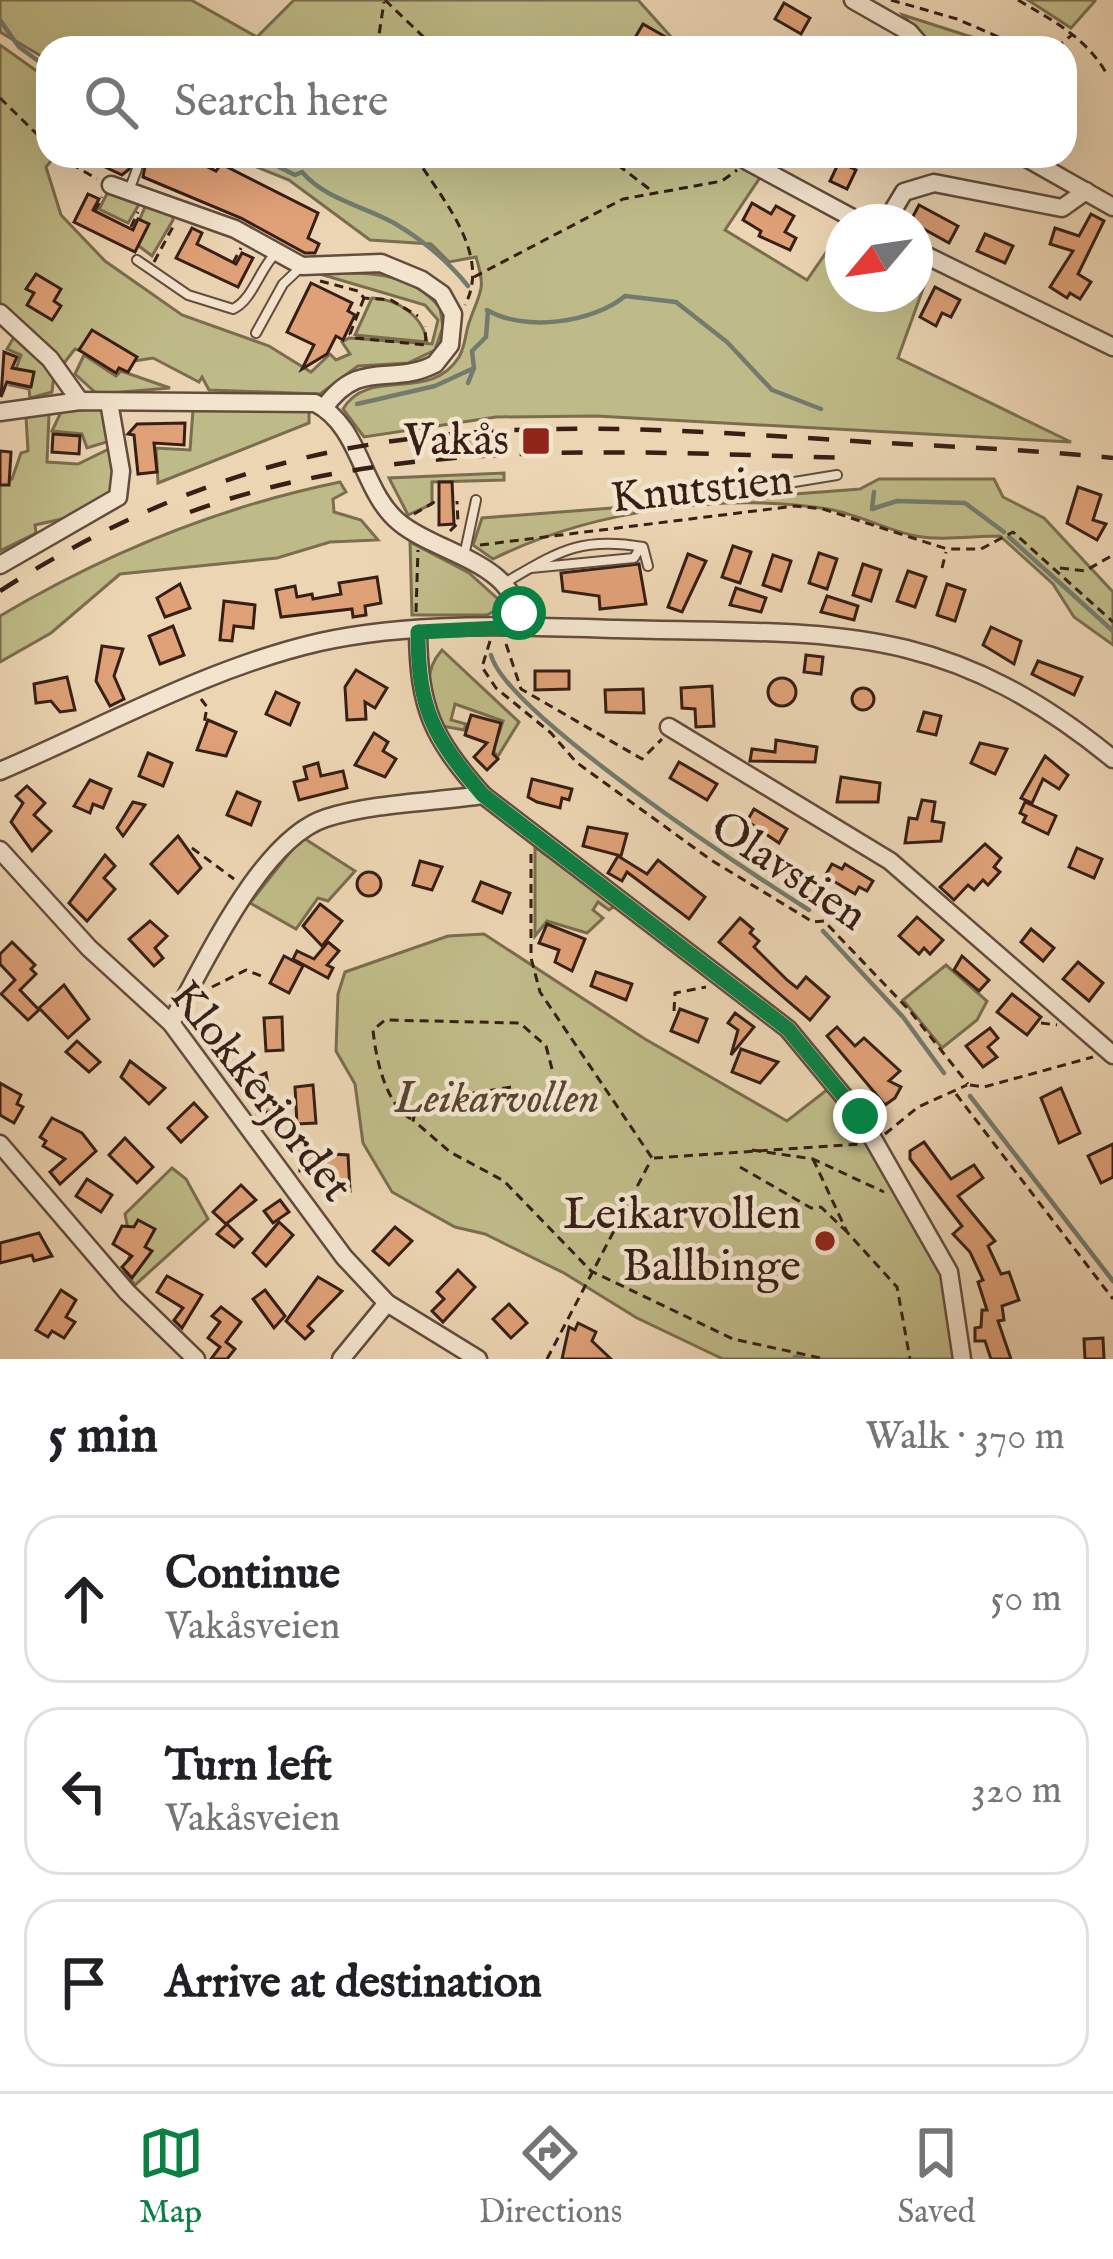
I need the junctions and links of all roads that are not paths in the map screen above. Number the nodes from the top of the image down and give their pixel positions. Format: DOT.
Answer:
graph roads {
  1 [pos="853,0"];
  2 [pos="912,36"];
  3 [pos="760,168"];
  4 [pos="1045,168"];
  5 [pos="136,169"];
  6 [pos="110,184"];
  7 [pos="130,188"];
  8 [pos="1086,191"];
  9 [pos="827,204"];
  10 [pos="897,204"];
  11 [pos="1113,206"];
  12 [pos="278,251"];
  13 [pos="933,259"];
  14 [pos="137,260"];
  15 [pos="300,268"];
  16 [pos="0,313"];
  17 [pos="256,333"];
  18 [pos="1113,347"];
  19 [pos="80,400"];
  20 [pos="110,403"];
  21 [pos="324,408"];
  22 [pos="0,412"];
  23 [pos="836,475"];
  24 [pos="764,487"];
  25 [pos="476,500"];
  26 [pos="643,547"];
  27 [pos="461,553"];
  28 [pos="0,565"];
  29 [pos="648,566"];
  30 [pos="530,568"];
  31 [pos="505,583"];
  32 [pos="418,632"];
  33 [pos="512,633"];
  34 [pos="669,727"];
  35 [pos="1113,759"];
  36 [pos="0,771"];
  37 [pos="483,795"];
  38 [pos="0,850"];
  39 [pos="171,1023"];
  40 [pos="1112,1054"];
  41 [pos="0,1144"];
  42 [pos="387,1303"];
  43 [pos="196,1359"];
  44 [pos="341,1359"];
  45 [pos="478,1359"];
  46 [pos="962,1359"];
  1 -- 2 [label="street"];
  3 -- 9 [label="street"];
  4 -- 8 [label="street"];
  5 -- 7 [label="lane"];
  6 -- 7 [label="street"];
  7 -- 12 [label="street"];
  8 -- 10 [label="street"];
  8 -- 11 [label="street"];
  12 -- 14 [label="lane"];
  12 -- 15 [label="street"];
  13 -- 18 [label="street"];
  15 -- 17 [label="lane"];
  15 -- 21 [label="street"];
  16 -- 19 [label="street"];
  19 -- 20 [label="street"];
  19 -- 22 [label="street"];
  20 -- 21 [label="street"];
  20 -- 28 [label="street"];
  21 -- 27 [label="street"];
  23 -- 24 [label="lane"];
  25 -- 27 [label="lane"];
  26 -- 29 [label="lane"];
  26 -- 30 [label="lane"];
  26 -- 30 [label="lane"];
  27 -- 31 [label="street"];
  30 -- 31 [label="lane"];
  31 -- 33 [label="street"];
  32 -- 33 [label="street"];
  32 -- 36 [label="street"];
  32 -- 37 [label="street"];
  33 -- 35 [label="street"];
  34 -- 40 [label="street"];
  37 -- 39 [label="street"];
  37 -- 46 [label="street"];
  38 -- 39 [label="street, Klokkerjordet"];
  39 -- 42 [label="street, Klokkerjordet"];
  41 -- 43 [label="street"];
  42 -- 44 [label="street"];
  42 -- 45 [label="street, Klokkerjordet"];
}
